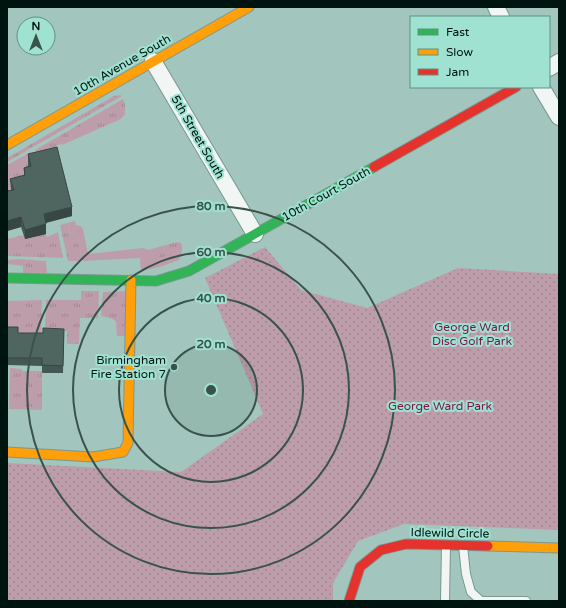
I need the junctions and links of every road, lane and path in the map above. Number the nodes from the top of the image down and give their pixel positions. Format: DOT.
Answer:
graph roads {
  1 [pos="249,7"];
  2 [pos="496,7"];
  3 [pos="500,16"];
  4 [pos="153,61"];
  5 [pos="559,62"];
  6 [pos="550,67"];
  7 [pos="514,88"];
  8 [pos="542,88"];
  9 [pos="559,117"];
  10 [pos="7,145"];
  11 [pos="255,234"];
  12 [pos="7,278"];
  13 [pos="131,280"];
  14 [pos="7,452"];
  15 [pos="446,545"];
  16 [pos="463,545"];
  17 [pos="559,548"];
  18 [pos="349,601"];
  19 [pos="445,601"];
  20 [pos="526,601"];
  1 -- 4 [label="street, 10th Avenue South"];
  2 -- 3 [label="street"];
  4 -- 10 [label="street, 10th Avenue South"];
  4 -- 11 [label="street, 5th Street South"];
  5 -- 6 [label="street"];
  7 -- 11 [label="street, 10th Court South"];
  8 -- 9 [label="street"];
  11 -- 13 [label="street, 10th Court South"];
  12 -- 13 [label="street, 10th Court South"];
  13 -- 14 [label="street"];
  15 -- 16 [label="street, Idlewild Circle"];
  15 -- 18 [label="street, Idlewild Circle"];
  15 -- 19 [label="lane"];
  16 -- 17 [label="street, Idlewild Circle"];
  16 -- 20 [label="lane"];
}
